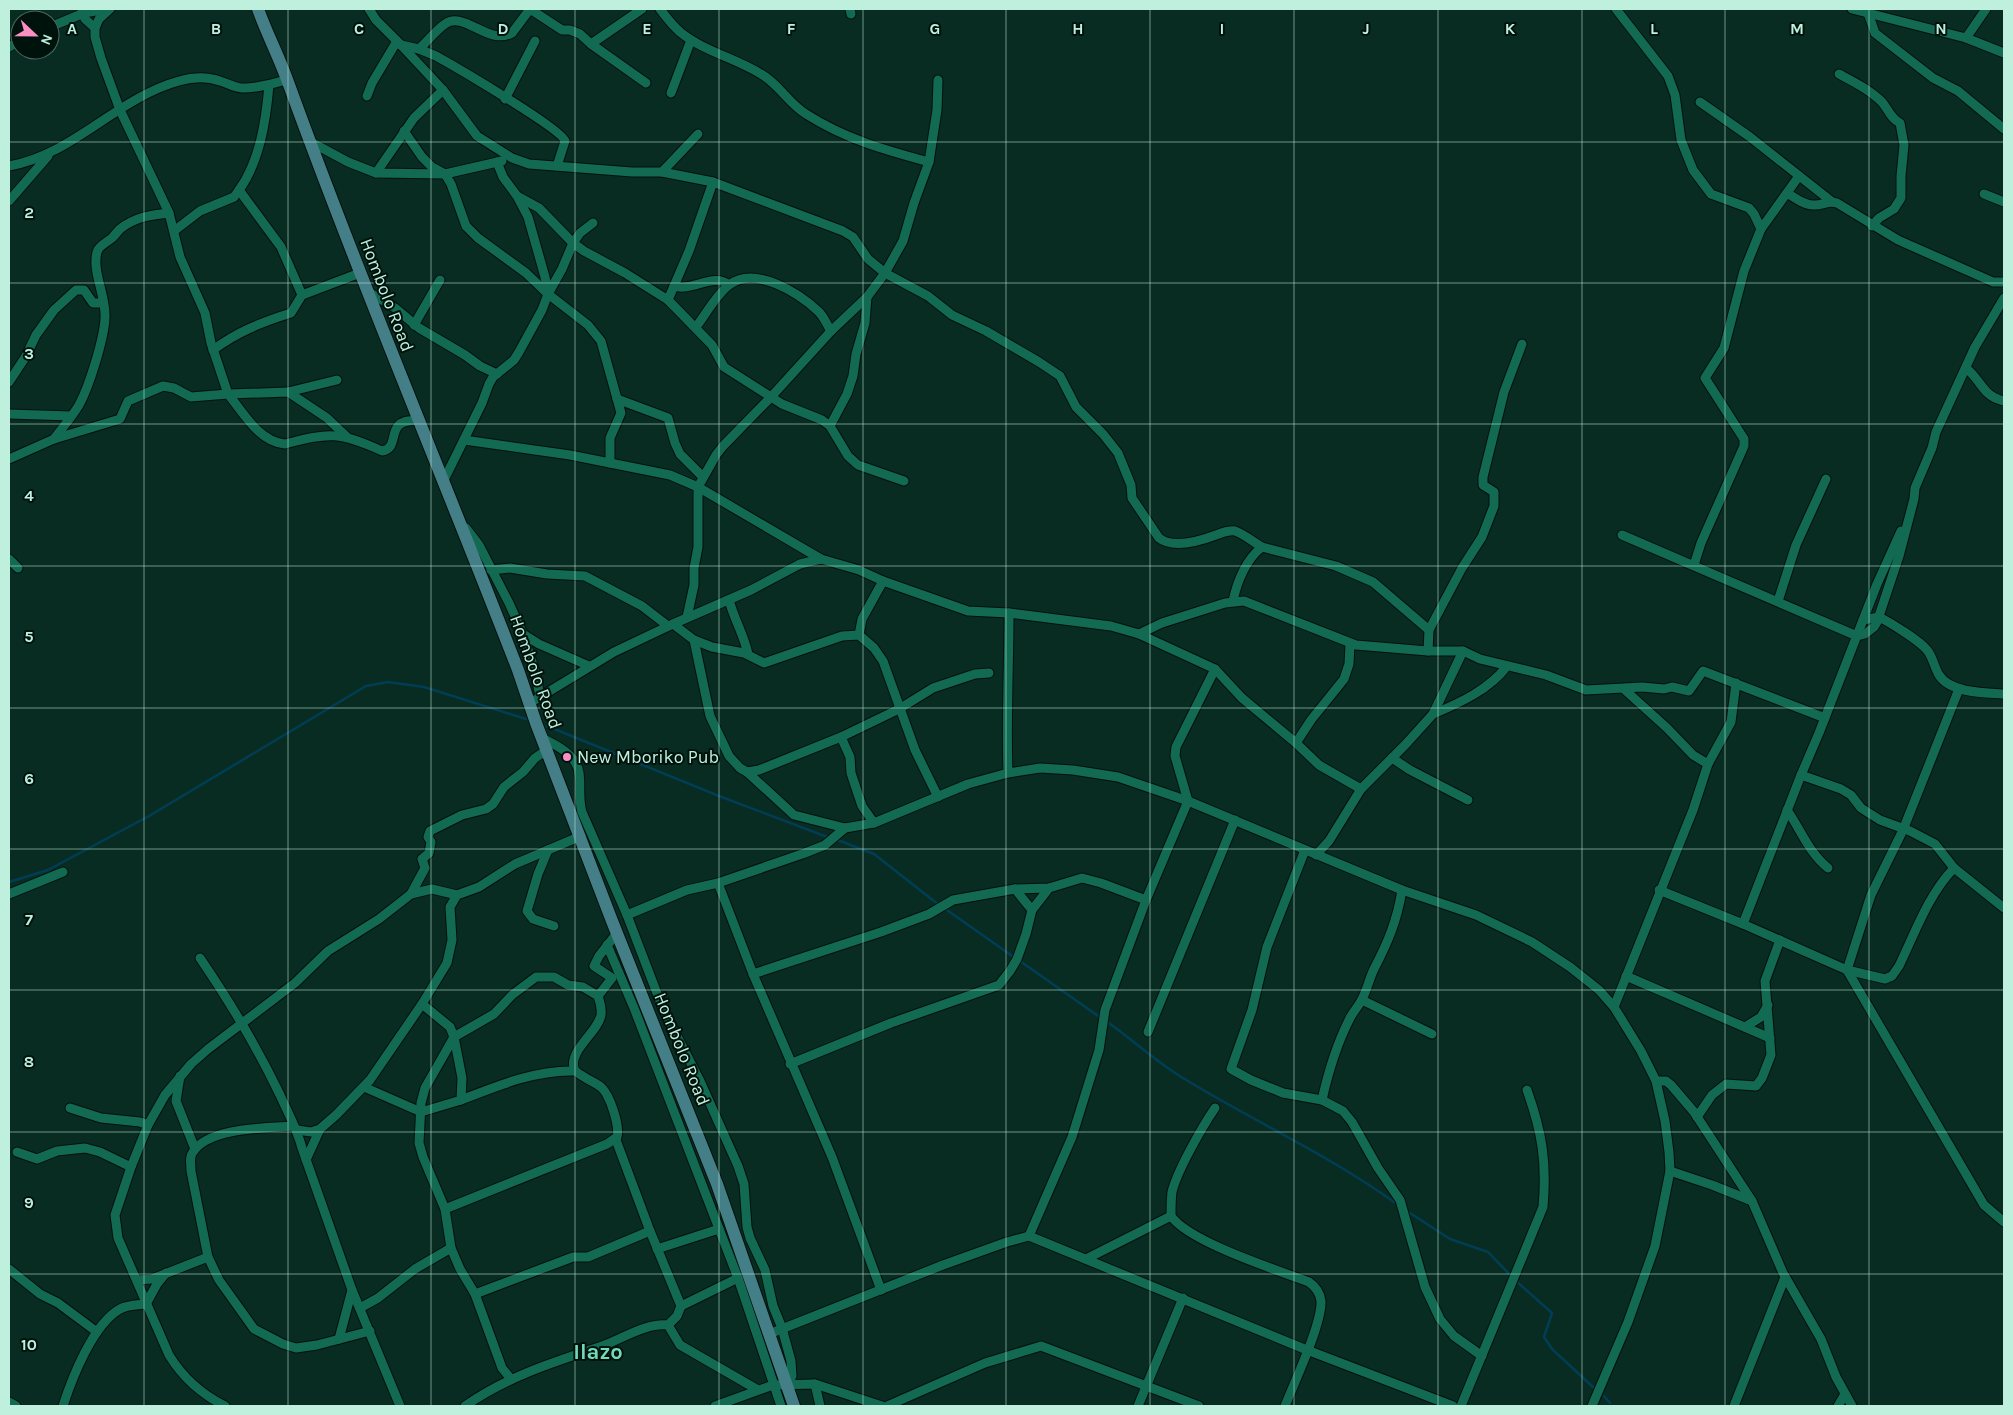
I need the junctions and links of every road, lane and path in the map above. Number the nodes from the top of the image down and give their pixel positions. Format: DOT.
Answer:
graph roads {
  1 [pos="109,9"];
  2 [pos="258,9"];
  3 [pos="369,9"];
  4 [pos="530,9"];
  5 [pos="642,9"];
  6 [pos="660,9"];
  7 [pos="1616,9"];
  8 [pos="1852,9"];
  9 [pos="1986,9"];
  10 [pos="83,11"];
  11 [pos="1868,12"];
  12 [pos="60,22"];
  13 [pos="95,28"];
  14 [pos="1966,38"];
  15 [pos="691,40"];
  16 [pos="535,41"];
  17 [pos="399,43"];
  18 [pos="591,44"];
  19 [pos="419,49"];
  20 [pos="2004,53"];
  21 [pos="1838,74"];
  22 [pos="287,80"];
  23 [pos="938,80"];
  24 [pos="646,83"];
  25 [pos="269,85"];
  26 [pos="443,90"];
  27 [pos="671,92"];
  28 [pos="367,96"];
  29 [pos="505,99"];
  30 [pos="1700,102"];
  31 [pos="120,110"];
  32 [pos="2004,128"];
  33 [pos="404,131"];
  34 [pos="698,134"];
  35 [pos="308,141"];
  36 [pos="50,154"];
  37 [pos="512,158"];
  38 [pos="497,162"];
  39 [pos="929,162"];
  40 [pos="9,166"];
  41 [pos="557,166"];
  42 [pos="662,172"];
  43 [pos="376,173"];
  44 [pos="445,174"];
  45 [pos="1799,176"];
  46 [pos="713,182"];
  47 [pos="239,190"];
  48 [pos="1787,193"];
  49 [pos="1984,194"];
  50 [pos="517,196"];
  51 [pos="9,201"];
  52 [pos="1831,201"];
  53 [pos="2004,202"];
  54 [pos="169,213"];
  55 [pos="593,223"];
  56 [pos="1872,226"];
  57 [pos="1761,230"];
  58 [pos="174,231"];
  59 [pos="573,243"];
  60 [pos="360,273"];
  61 [pos="885,273"];
  62 [pos="440,280"];
  63 [pos="2004,282"];
  64 [pos="729,285"];
  65 [pos="674,286"];
  66 [pos="367,291"];
  67 [pos="548,294"];
  68 [pos="302,295"];
  69 [pos="867,297"];
  70 [pos="2004,298"];
  71 [pos="668,300"];
  72 [pos="103,303"];
  73 [pos="414,325"];
  74 [pos="696,328"];
  75 [pos="831,331"];
  76 [pos="1522,344"];
  77 [pos="213,350"];
  78 [pos="1966,368"];
  79 [pos="497,374"];
  80 [pos="337,380"];
  81 [pos="9,382"];
  82 [pos="288,392"];
  83 [pos="228,394"];
  84 [pos="771,397"];
  85 [pos="617,399"];
  86 [pos="2004,401"];
  87 [pos="78,408"];
  88 [pos="9,414"];
  89 [pos="71,416"];
  90 [pos="418,420"];
  91 [pos="830,426"];
  92 [pos="79,431"];
  93 [pos="347,437"];
  94 [pos="54,439"];
  95 [pos="464,440"];
  96 [pos="9,453"];
  97 [pos="18,455"];
  98 [pos="9,459"];
  99 [pos="610,463"];
  100 [pos="703,477"];
  101 [pos="1826,479"];
  102 [pos="904,481"];
  103 [pos="443,482"];
  104 [pos="698,487"];
  105 [pos="459,517"];
  106 [pos="1907,520"];
  107 [pos="1622,534"];
  108 [pos="1262,547"];
  109 [pos="9,559"];
  110 [pos="821,559"];
  111 [pos="1694,565"];
  112 [pos="18,568"];
  113 [pos="491,570"];
  114 [pos="883,581"];
  115 [pos="729,600"];
  116 [pos="1233,601"];
  117 [pos="1778,601"];
  118 [pos="1009,613"];
  119 [pos="1879,617"];
  120 [pos="687,618"];
  121 [pos="1863,620"];
  122 [pos="671,625"];
  123 [pos="1429,630"];
  124 [pos="523,634"];
  125 [pos="1139,634"];
  126 [pos="859,635"];
  127 [pos="1857,636"];
  128 [pos="694,640"];
  129 [pos="1350,644"];
  130 [pos="1428,651"];
  131 [pos="1463,651"];
  132 [pos="748,654"];
  133 [pos="589,666"];
  134 [pos="1507,666"];
  135 [pos="1215,669"];
  136 [pos="989,673"];
  137 [pos="1736,683"];
  138 [pos="1959,689"];
  139 [pos="1625,690"];
  140 [pos="2004,694"];
  141 [pos="535,699"];
  142 [pos="899,709"];
  143 [pos="1433,714"];
  144 [pos="1825,718"];
  145 [pos="841,738"];
  146 [pos="1296,743"];
  147 [pos="545,744"];
  148 [pos="1392,758"];
  149 [pos="1708,764"];
  150 [pos="747,772"];
  151 [pos="1008,772"];
  152 [pos="1801,775"];
  153 [pos="1361,790"];
  154 [pos="938,797"];
  155 [pos="1468,800"];
  156 [pos="1188,801"];
  157 [pos="1787,810"];
  158 [pos="1234,820"];
  159 [pos="874,823"];
  160 [pos="845,828"];
  161 [pos="1903,830"];
  162 [pos="581,836"];
  163 [pos="548,850"];
  164 [pos="1305,850"];
  165 [pos="1316,855"];
  166 [pos="1828,868"];
  167 [pos="1954,868"];
  168 [pos="63,872"];
  169 [pos="718,883"];
  170 [pos="1049,888"];
  171 [pos="1015,889"];
  172 [pos="1402,890"];
  173 [pos="1660,890"];
  174 [pos="9,894"];
  175 [pos="411,894"];
  176 [pos="457,895"];
  177 [pos="1146,900"];
  178 [pos="2004,908"];
  179 [pos="1032,910"];
  180 [pos="627,915"];
  181 [pos="1743,924"];
  182 [pos="554,926"];
  183 [pos="617,933"];
  184 [pos="1780,940"];
  185 [pos="607,945"];
  186 [pos="200,958"];
  187 [pos="1847,970"];
  188 [pos="753,974"];
  189 [pos="1626,976"];
  190 [pos="598,996"];
  191 [pos="1362,1000"];
  192 [pos="422,1004"];
  193 [pos="1768,1004"];
  194 [pos="1614,1007"];
  195 [pos="242,1024"];
  196 [pos="1745,1027"];
  197 [pos="1148,1032"];
  198 [pos="1432,1034"];
  199 [pos="454,1037"];
  200 [pos="1770,1038"];
  201 [pos="790,1064"];
  202 [pos="574,1071"];
  203 [pos="180,1075"];
  204 [pos="1656,1081"];
  205 [pos="364,1087"];
  206 [pos="1527,1090"];
  207 [pos="462,1100"];
  208 [pos="1322,1100"];
  209 [pos="70,1108"];
  210 [pos="1215,1108"];
  211 [pos="421,1112"];
  212 [pos="1697,1117"];
  213 [pos="148,1125"];
  214 [pos="296,1128"];
  215 [pos="320,1129"];
  216 [pos="616,1140"];
  217 [pos="195,1149"];
  218 [pos="17,1152"];
  219 [pos="306,1160"];
  220 [pos="131,1166"];
  221 [pos="1670,1171"];
  222 [pos="1752,1201"];
  223 [pos="445,1209"];
  224 [pos="1171,1216"];
  225 [pos="2004,1222"];
  226 [pos="719,1229"];
  227 [pos="650,1231"];
  228 [pos="1029,1236"];
  229 [pos="451,1248"];
  230 [pos="657,1249"];
  231 [pos="208,1257"];
  232 [pos="1086,1259"];
  233 [pos="9,1269"];
  234 [pos="765,1270"];
  235 [pos="166,1273"];
  236 [pos="744,1276"];
  237 [pos="1785,1277"];
  238 [pos="137,1280"];
  239 [pos="352,1290"];
  240 [pos="881,1290"];
  241 [pos="475,1294"];
  242 [pos="1183,1298"];
  243 [pos="146,1304"];
  244 [pos="681,1306"];
  245 [pos="360,1308"];
  246 [pos="668,1325"];
  247 [pos="782,1328"];
  248 [pos="370,1331"];
  249 [pos="97,1332"];
  250 [pos="769,1334"];
  251 [pos="339,1339"];
  252 [pos="1307,1350"];
  253 [pos="1482,1356"];
  254 [pos="511,1379"];
  255 [pos="787,1384"];
  256 [pos="814,1384"];
  257 [pos="773,1385"];
  258 [pos="1147,1385"];
  259 [pos="758,1390"];
  260 [pos="1845,1394"];
  261 [pos="9,1402"];
  262 [pos="16,1406"];
  263 [pos="63,1406"];
  264 [pos="225,1406"];
  265 [pos="400,1406"];
  266 [pos="466,1406"];
  267 [pos="715,1406"];
  268 [pos="781,1406"];
  269 [pos="794,1406"];
  270 [pos="820,1406"];
  271 [pos="882,1406"];
  272 [pos="888,1406"];
  273 [pos="1138,1406"];
  274 [pos="1199,1406"];
  275 [pos="1285,1406"];
  276 [pos="1453,1406"];
  277 [pos="1462,1406"];
  278 [pos="1595,1406"];
  279 [pos="1734,1406"];
  280 [pos="1838,1406"];
  281 [pos="1852,1406"];
  1 -- 10 [label="street"];
  1 -- 13 [label="street"];
  2 -- 22 [label="street, Hombolo Road"];
  3 -- 17 [label="street"];
  4 -- 18 [label="street"];
  4 -- 19 [label="street"];
  5 -- 18 [label="street"];
  6 -- 15 [label="street"];
  7 -- 57 [label="street"];
  8 -- 11 [label="street"];
  9 -- 14 [label="street"];
  10 -- 12 [label="street"];
  10 -- 13 [label="street"];
  11 -- 14 [label="street"];
  11 -- 32 [label="street"];
  13 -- 31 [label="street"];
  14 -- 20 [label="street"];
  15 -- 27 [label="street"];
  15 -- 39 [label="street"];
  16 -- 29 [label="street"];
  17 -- 19 [label="street"];
  17 -- 26 [label="street"];
  17 -- 28 [label="street"];
  18 -- 24 [label="street"];
  19 -- 29 [label="street"];
  21 -- 56 [label="street"];
  22 -- 25 [label="street"];
  22 -- 35 [label="street, Hombolo Road"];
  23 -- 39 [label="street"];
  25 -- 31 [label="street"];
  25 -- 47 [label="street"];
  26 -- 33 [label="street"];
  26 -- 37 [label="street"];
  29 -- 41 [label="street"];
  30 -- 45 [label="street"];
  31 -- 36 [label="street"];
  31 -- 54 [label="street"];
  33 -- 43 [label="street"];
  33 -- 44 [label="street"];
  34 -- 42 [label="street"];
  35 -- 43 [label="street"];
  35 -- 60 [label="street, Hombolo Road"];
  36 -- 40 [label="street"];
  36 -- 51 [label="street"];
  37 -- 38 [label="street"];
  37 -- 41 [label="street"];
  38 -- 44 [label="street"];
  38 -- 50 [label="street"];
  39 -- 61 [label="street"];
  41 -- 42 [label="street"];
  42 -- 46 [label="street"];
  43 -- 44 [label="street"];
  44 -- 67 [label="street"];
  45 -- 48 [label="street"];
  45 -- 52 [label="street"];
  46 -- 61 [label="street"];
  46 -- 65 [label="street"];
  47 -- 58 [label="street"];
  47 -- 68 [label="street"];
  48 -- 52 [label="street"];
  48 -- 57 [label="street"];
  49 -- 53 [label="street"];
  50 -- 59 [label="street"];
  50 -- 67 [label="street"];
  52 -- 56 [label="street"];
  54 -- 58 [label="street"];
  54 -- 72 [label="street"];
  55 -- 59 [label="street"];
  56 -- 63 [label="street"];
  57 -- 111 [label="street"];
  58 -- 77 [label="street"];
  59 -- 67 [label="street"];
  59 -- 71 [label="street"];
  60 -- 66 [label="street, Hombolo Road"];
  60 -- 68 [label="street"];
  61 -- 69 [label="street"];
  61 -- 108 [label="street"];
  62 -- 73 [label="street"];
  64 -- 65 [label="street"];
  64 -- 74 [label="street"];
  64 -- 75 [label="street"];
  65 -- 71 [label="street"];
  66 -- 73 [label="street"];
  66 -- 90 [label="street, Hombolo Road"];
  67 -- 79 [label="street"];
  67 -- 85 [label="street"];
  68 -- 77 [label="street"];
  69 -- 75 [label="street"];
  69 -- 91 [label="street"];
  70 -- 78 [label="street"];
  71 -- 74 [label="street"];
  72 -- 81 [label="street"];
  72 -- 87 [label="street"];
  73 -- 79 [label="street"];
  74 -- 84 [label="street"];
  75 -- 84 [label="street"];
  76 -- 123 [label="street"];
  77 -- 83 [label="street"];
  78 -- 86 [label="street"];
  78 -- 106 [label="street"];
  79 -- 95 [label="street"];
  80 -- 82 [label="street"];
  82 -- 83 [label="street"];
  82 -- 93 [label="street"];
  83 -- 92 [label="street"];
  83 -- 93 [label="street"];
  84 -- 91 [label="street"];
  84 -- 100 [label="street"];
  85 -- 99 [label="street"];
  85 -- 100 [label="street"];
  87 -- 89 [label="street"];
  87 -- 92 [label="street"];
  88 -- 89 [label="street"];
  89 -- 94 [label="street"];
  90 -- 93 [label="street"];
  90 -- 103 [label="street, Hombolo Road"];
  91 -- 102 [label="street"];
  92 -- 94 [label="street"];
  94 -- 97 [label="street"];
  95 -- 99 [label="street"];
  95 -- 103 [label="street"];
  96 -- 97 [label="street"];
  97 -- 98 [label="street"];
  99 -- 104 [label="street"];
  100 -- 104 [label="street"];
  101 -- 117 [label="street"];
  103 -- 105 [label="street, Hombolo Road"];
  104 -- 110 [label="street"];
  104 -- 120 [label="street"];
  105 -- 113 [label="street"];
  105 -- 141 [label="street, Hombolo Road"];
  106 -- 119 [label="street"];
  106 -- 121 [label="street"];
  107 -- 111 [label="street"];
  108 -- 116 [label="street"];
  108 -- 123 [label="street"];
  109 -- 112 [label="street"];
  110 -- 114 [label="street"];
  110 -- 115 [label="street"];
  111 -- 117 [label="street"];
  113 -- 122 [label="street"];
  113 -- 124 [label="street"];
  114 -- 118 [label="street"];
  114 -- 126 [label="street"];
  115 -- 120 [label="street"];
  115 -- 132 [label="street"];
  116 -- 125 [label="street"];
  116 -- 129 [label="street"];
  117 -- 127 [label="street"];
  118 -- 125 [label="street"];
  118 -- 151 [label="street"];
  119 -- 121 [label="street"];
  119 -- 127 [label="street"];
  119 -- 138 [label="street"];
  120 -- 122 [label="street"];
  121 -- 127 [label="street"];
  122 -- 128 [label="street"];
  122 -- 133 [label="street"];
  123 -- 130 [label="street"];
  124 -- 133 [label="street"];
  124 -- 141 [label="street"];
  125 -- 135 [label="street"];
  126 -- 132 [label="street"];
  126 -- 142 [label="street"];
  127 -- 144 [label="street"];
  128 -- 132 [label="street"];
  128 -- 150 [label="street"];
  129 -- 130 [label="street"];
  129 -- 146 [label="street"];
  130 -- 131 [label="street"];
  131 -- 134 [label="street"];
  131 -- 143 [label="street"];
  133 -- 141 [label="street"];
  134 -- 139 [label="street"];
  134 -- 143 [label="street"];
  135 -- 146 [label="street"];
  135 -- 156 [label="street"];
  136 -- 142 [label="street"];
  137 -- 139 [label="street"];
  137 -- 144 [label="street"];
  137 -- 149 [label="street"];
  138 -- 140 [label="street"];
  138 -- 161 [label="street"];
  139 -- 149 [label="street"];
  141 -- 147 [label="street, Hombolo Road"];
  142 -- 145 [label="street"];
  142 -- 154 [label="street"];
  143 -- 148 [label="street"];
  144 -- 152 [label="street"];
  145 -- 150 [label="street"];
  145 -- 159 [label="street"];
  146 -- 153 [label="street"];
  147 -- 162 [label="street, Hombolo Road"];
  147 -- 175 [label="street"];
  147 -- 180 [label="street"];
  148 -- 153 [label="street"];
  148 -- 155 [label="street"];
  149 -- 173 [label="street"];
  150 -- 160 [label="street"];
  151 -- 154 [label="street"];
  151 -- 156 [label="street"];
  152 -- 157 [label="street"];
  152 -- 161 [label="street"];
  153 -- 165 [label="street"];
  154 -- 159 [label="street"];
  156 -- 158 [label="street"];
  156 -- 177 [label="street"];
  157 -- 166 [label="street"];
  157 -- 181 [label="street"];
  158 -- 164 [label="street"];
  158 -- 197 [label="street"];
  159 -- 160 [label="street"];
  160 -- 169 [label="street"];
  161 -- 167 [label="street"];
  161 -- 187 [label="street"];
  162 -- 163 [label="street"];
  162 -- 183 [label="street, Hombolo Road"];
  163 -- 176 [label="street"];
  163 -- 182 [label="street"];
  164 -- 165 [label="street"];
  164 -- 208 [label="street"];
  165 -- 172 [label="street"];
  167 -- 178 [label="street"];
  167 -- 187 [label="street"];
  168 -- 174 [label="street"];
  169 -- 180 [label="street"];
  169 -- 188 [label="street"];
  170 -- 171 [label="street"];
  170 -- 177 [label="street"];
  170 -- 179 [label="street"];
  171 -- 179 [label="street"];
  171 -- 188 [label="street"];
  172 -- 191 [label="street"];
  172 -- 194 [label="street"];
  173 -- 181 [label="street"];
  173 -- 189 [label="street"];
  175 -- 176 [label="street"];
  175 -- 195 [label="street"];
  176 -- 192 [label="street"];
  177 -- 228 [label="street"];
  179 -- 201 [label="street"];
  180 -- 234 [label="street"];
  181 -- 184 [label="street"];
  183 -- 185 [label="street"];
  183 -- 236 [label="street, Hombolo Road"];
  184 -- 187 [label="street"];
  184 -- 193 [label="street"];
  185 -- 190 [label="street"];
  185 -- 226 [label="street"];
  186 -- 195 [label="street"];
  187 -- 225 [label="street"];
  188 -- 201 [label="street"];
  189 -- 194 [label="street"];
  189 -- 196 [label="street"];
  190 -- 199 [label="street"];
  190 -- 202 [label="street"];
  191 -- 198 [label="street"];
  191 -- 208 [label="street"];
  192 -- 199 [label="street"];
  192 -- 205 [label="street"];
  193 -- 196 [label="street"];
  193 -- 200 [label="street"];
  194 -- 204 [label="street"];
  195 -- 203 [label="street"];
  195 -- 214 [label="street"];
  196 -- 200 [label="street"];
  199 -- 207 [label="street"];
  199 -- 211 [label="street"];
  200 -- 212 [label="street"];
  201 -- 240 [label="street"];
  202 -- 207 [label="street"];
  202 -- 216 [label="street"];
  203 -- 213 [label="street"];
  203 -- 217 [label="street"];
  204 -- 212 [label="street"];
  204 -- 221 [label="street"];
  205 -- 211 [label="street"];
  205 -- 215 [label="street"];
  206 -- 253 [label="street"];
  207 -- 211 [label="street"];
  208 -- 253 [label="street"];
  209 -- 213 [label="street"];
  210 -- 224 [label="street"];
  211 -- 223 [label="street"];
  212 -- 222 [label="street"];
  213 -- 220 [label="street"];
  214 -- 215 [label="street"];
  214 -- 217 [label="street"];
  214 -- 219 [label="street"];
  215 -- 219 [label="street"];
  216 -- 223 [label="street"];
  216 -- 227 [label="street"];
  217 -- 231 [label="street"];
  218 -- 220 [label="street"];
  219 -- 239 [label="street"];
  220 -- 238 [label="street"];
  221 -- 222 [label="street"];
  221 -- 278 [label="street"];
  222 -- 237 [label="street"];
  223 -- 229 [label="street"];
  224 -- 232 [label="street"];
  224 -- 252 [label="street"];
  226 -- 230 [label="street"];
  226 -- 236 [label="street"];
  227 -- 230 [label="street"];
  227 -- 241 [label="street"];
  228 -- 232 [label="street"];
  228 -- 240 [label="street"];
  229 -- 241 [label="street"];
  229 -- 245 [label="street"];
  230 -- 244 [label="street"];
  231 -- 235 [label="street"];
  231 -- 251 [label="street"];
  232 -- 242 [label="street"];
  233 -- 249 [label="street"];
  234 -- 236 [label="street"];
  234 -- 247 [label="street"];
  235 -- 238 [label="street"];
  235 -- 243 [label="street"];
  236 -- 244 [label="street"];
  236 -- 250 [label="street, Hombolo Road"];
  236 -- 257 [label="street"];
  237 -- 260 [label="street"];
  237 -- 279 [label="street"];
  238 -- 243 [label="street"];
  239 -- 245 [label="street"];
  239 -- 251 [label="street"];
  240 -- 247 [label="street"];
  241 -- 254 [label="street"];
  242 -- 252 [label="street"];
  242 -- 258 [label="street"];
  243 -- 249 [label="street"];
  243 -- 264 [label="street"];
  244 -- 246 [label="street"];
  245 -- 248 [label="street"];
  246 -- 254 [label="street"];
  246 -- 259 [label="street"];
  247 -- 250 [label="street"];
  247 -- 255 [label="street"];
  248 -- 251 [label="street"];
  248 -- 265 [label="street"];
  249 -- 263 [label="street"];
  250 -- 255 [label="street, Hombolo Road"];
  252 -- 275 [label="street"];
  252 -- 276 [label="street"];
  253 -- 277 [label="street"];
  254 -- 266 [label="street"];
  255 -- 256 [label="street"];
  255 -- 257 [label="street"];
  255 -- 269 [label="street, Hombolo Road"];
  256 -- 270 [label="street"];
  256 -- 271 [label="street"];
  257 -- 259 [label="street"];
  257 -- 268 [label="street"];
  258 -- 272 [label="street"];
  258 -- 273 [label="street"];
  258 -- 274 [label="street"];
  259 -- 267 [label="street"];
  260 -- 280 [label="street"];
  260 -- 281 [label="street"];
  261 -- 262 [label="street"];
}
